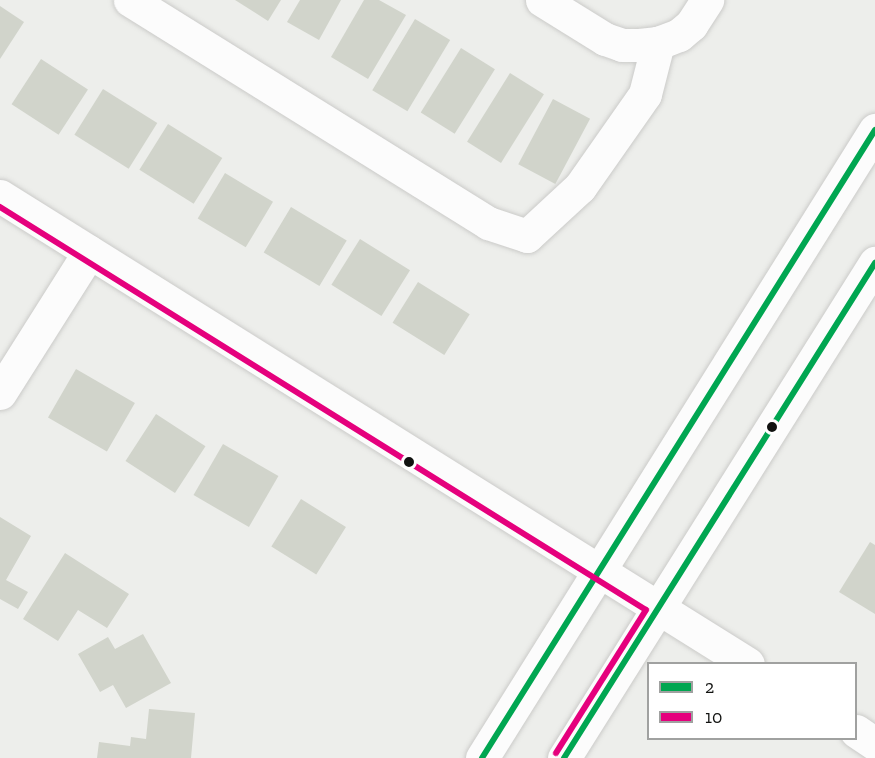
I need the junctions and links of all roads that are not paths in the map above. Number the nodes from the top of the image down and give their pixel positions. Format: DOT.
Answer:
graph roads {
  1 [pos="130,0"];
  2 [pos="542,0"];
  3 [pos="707,0"];
  4 [pos="658,43"];
  5 [pos="875,130"];
  6 [pos="0,196"];
  7 [pos="89,252"];
  8 [pos="875,263"];
  9 [pos="0,393"];
  10 [pos="599,571"];
  11 [pos="658,608"];
  12 [pos="746,662"];
  13 [pos="857,732"];
  14 [pos="875,744"];
  15 [pos="482,758"];
  16 [pos="564,758"];
  1 -- 4 [label="main road"];
  2 -- 4 [label="main road"];
  3 -- 4 [label="main road"];
  5 -- 10 [label="main road"];
  6 -- 7 [label="main road"];
  7 -- 9 [label="main road"];
  7 -- 10 [label="main road"];
  8 -- 11 [label="main road"];
  10 -- 11 [label="main road"];
  10 -- 15 [label="main road"];
  11 -- 12 [label="main road"];
  11 -- 16 [label="main road"];
  13 -- 14 [label="main road"];
}
